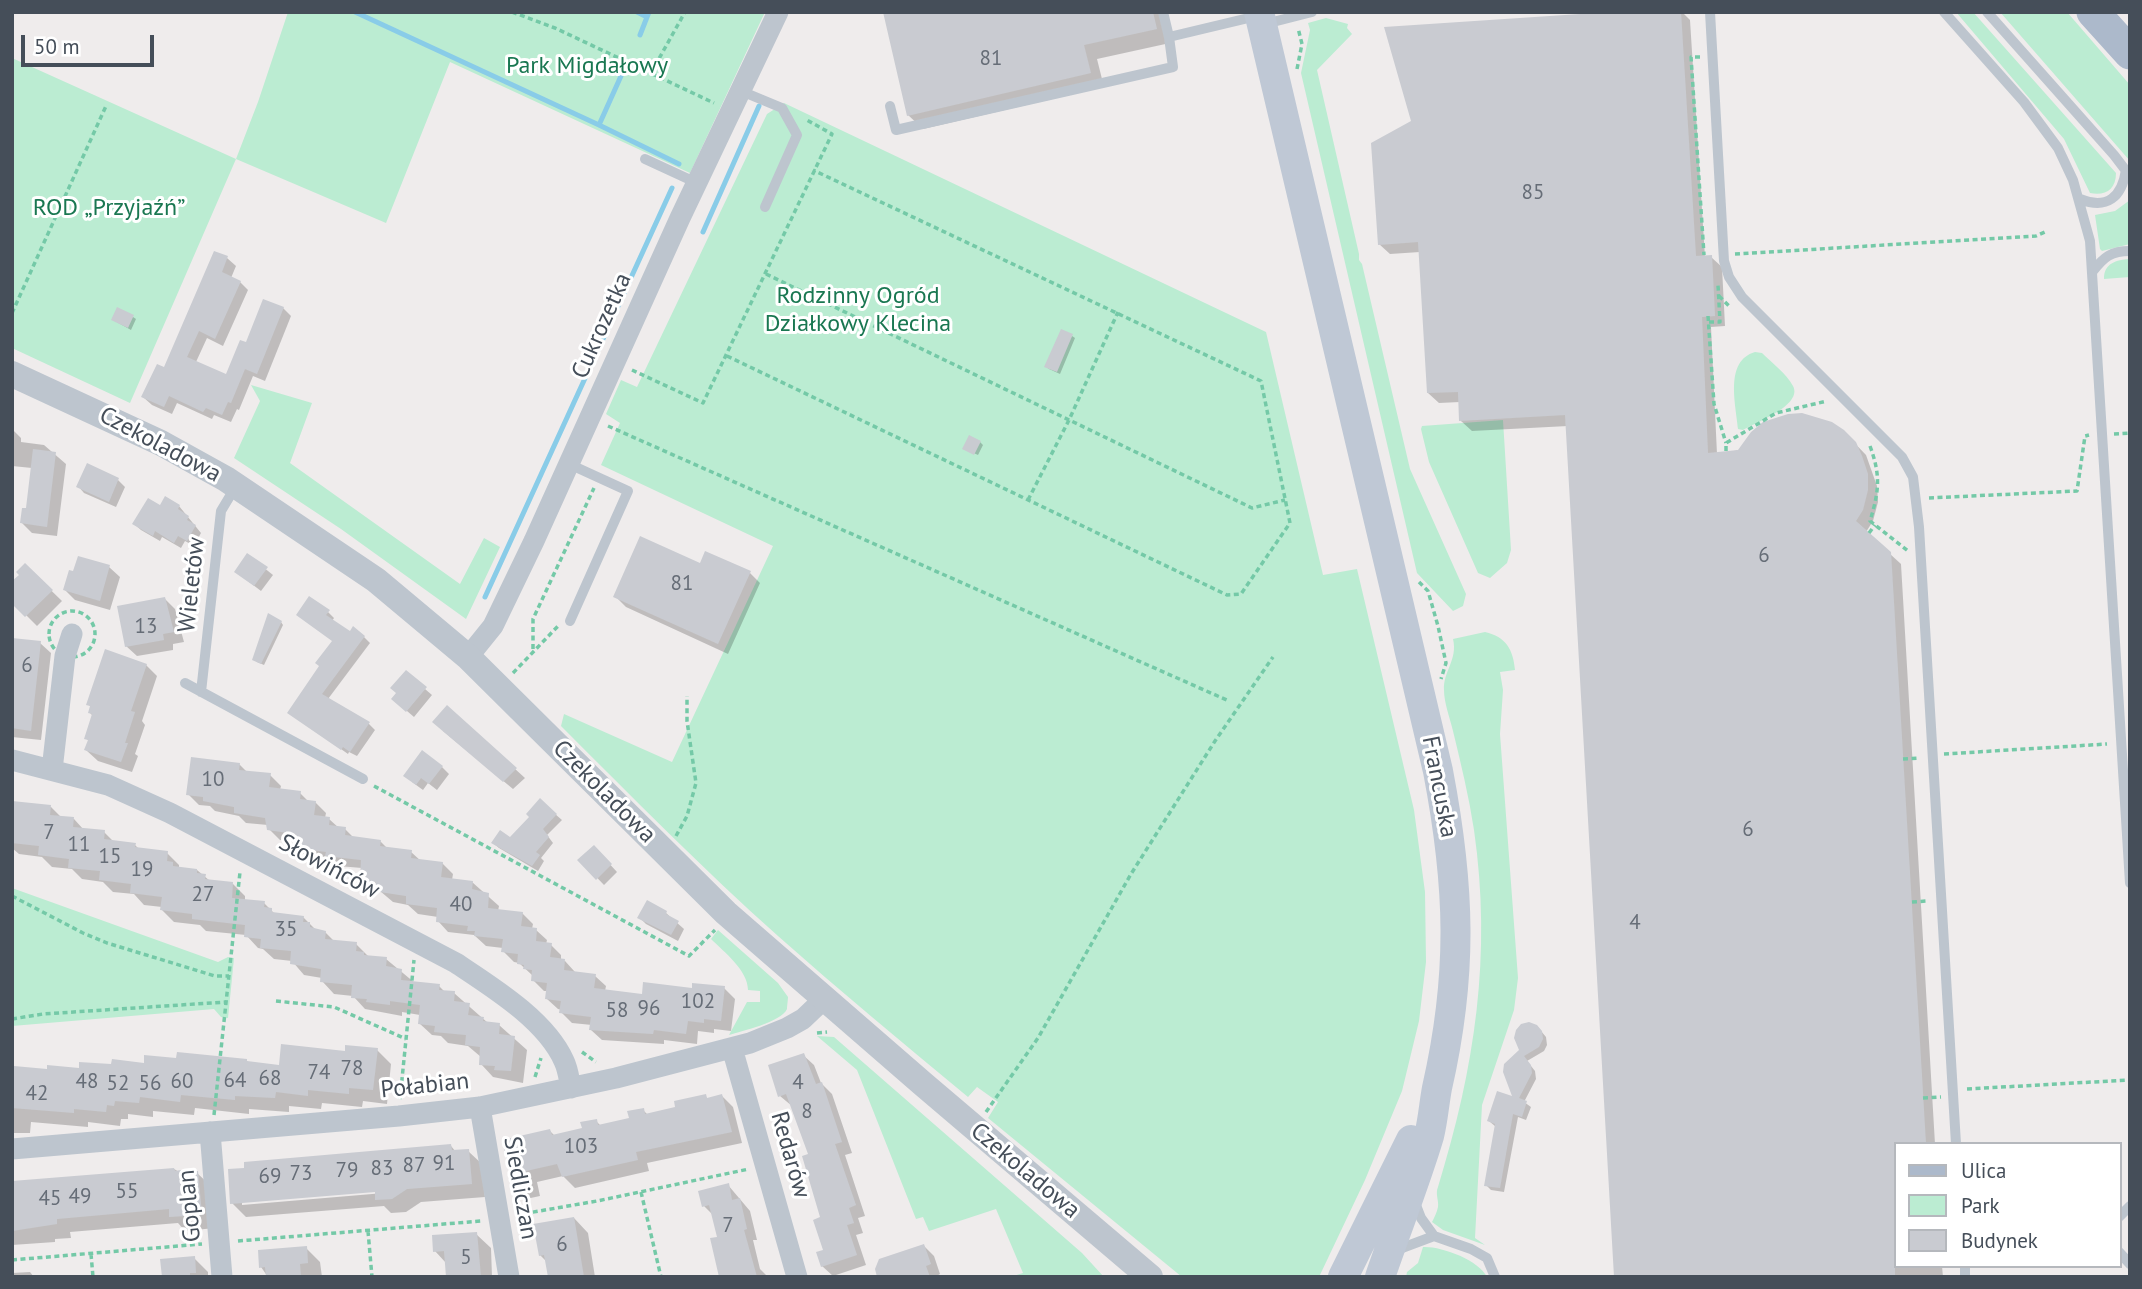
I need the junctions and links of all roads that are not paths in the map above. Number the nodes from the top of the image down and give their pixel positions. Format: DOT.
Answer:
graph roads {
  1 [pos="778,12"];
  2 [pos="1163,12"];
  3 [pos="1312,12"];
  4 [pos="1710,12"];
  5 [pos="1944,12"];
  6 [pos="1987,12"];
  7 [pos="2094,12"];
  8 [pos="2122,12"];
  9 [pos="1261,17"];
  10 [pos="2130,21"];
  11 [pos="1169,37"];
  12 [pos="2130,53"];
  13 [pos="741,91"];
  14 [pos="890,106"];
  15 [pos="645,159"];
  16 [pos="2128,173"];
  17 [pos="697,183"];
  18 [pos="2080,199"];
  19 [pos="765,207"];
  20 [pos="2130,251"];
  21 [pos="2093,271"];
  22 [pos="12,374"];
  23 [pos="569,464"];
  24 [pos="236,486"];
  25 [pos="570,621"];
  26 [pos="72,634"];
  27 [pos="468,657"];
  28 [pos="185,683"];
  29 [pos="201,692"];
  30 [pos="12,760"];
  31 [pos="52,770"];
  32 [pos="363,779"];
  33 [pos="2130,883"];
  34 [pos="824,999"];
  35 [pos="732,1048"];
  36 [pos="571,1088"];
  37 [pos="1437,1090"];
  38 [pos="480,1107"];
  39 [pos="212,1126"];
  40 [pos="1956,1142"];
  41 [pos="12,1149"];
  42 [pos="1411,1189"];
  43 [pos="1434,1236"];
  44 [pos="1384,1266"];
  45 [pos="222,1277"];
  46 [pos="509,1277"];
  47 [pos="797,1277"];
  48 [pos="1150,1277"];
  49 [pos="1343,1277"];
  50 [pos="1495,1277"];
  1 -- 13 [label="street, Cukrozetka"];
  2 -- 11 [label="lane"];
  3 -- 9 [label="lane"];
  4 -- 40 [label="lane"];
  5 -- 18 [label="lane"];
  6 -- 16 [label="lane"];
  7 -- 12 [label="main road"];
  8 -- 10 [label="main road"];
  9 -- 11 [label="lane"];
  9 -- 37 [label="main road, Francuska"];
  11 -- 14 [label="lane"];
  13 -- 17 [label="street, Cukrozetka"];
  13 -- 19 [label="lane"];
  15 -- 17 [label="lane"];
  16 -- 18 [label="lane"];
  17 -- 23 [label="street, Cukrozetka"];
  18 -- 21 [label="lane"];
  20 -- 21 [label="lane"];
  21 -- 33 [label="lane"];
  22 -- 24 [label="street, Czekoladowa"];
  23 -- 25 [label="lane"];
  23 -- 27 [label="street, Cukrozetka"];
  24 -- 27 [label="street, Czekoladowa"];
  24 -- 29 [label="lane, Wieletów"];
  26 -- 31 [label="street"];
  27 -- 34 [label="street, Czekoladowa"];
  28 -- 29 [label="lane"];
  29 -- 32 [label="lane"];
  30 -- 31 [label="street, Słowińców"];
  31 -- 36 [label="street, Słowińców"];
  34 -- 35 [label="street, Połabian"];
  34 -- 48 [label="street, Czekoladowa"];
  35 -- 36 [label="street, Połabian"];
  35 -- 47 [label="street, Redarów"];
  36 -- 38 [label="street, Połabian"];
  37 -- 42 [label="main road"];
  37 -- 49 [label="main road"];
  38 -- 39 [label="street, Połabian"];
  38 -- 46 [label="street, Siedliczan"];
  39 -- 41 [label="street, Połabian"];
  39 -- 45 [label="street, Goplan"];
  42 -- 43 [label="lane"];
  42 -- 44 [label="main road"];
  43 -- 44 [label="lane"];
  43 -- 50 [label="lane"];
}
